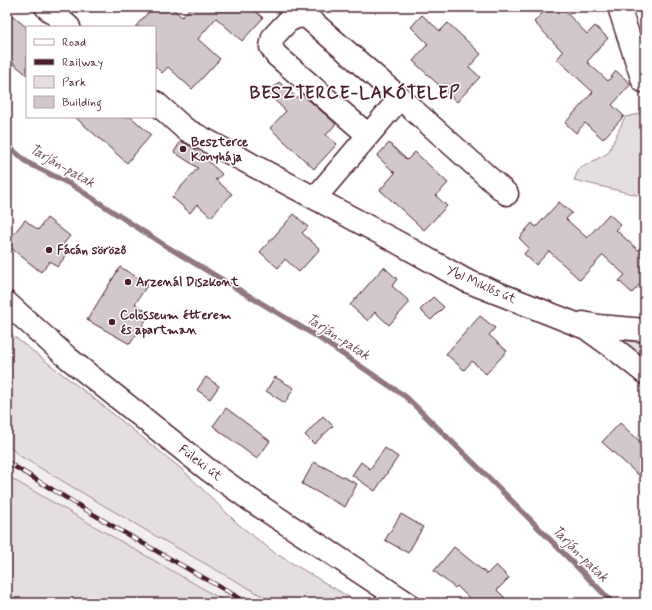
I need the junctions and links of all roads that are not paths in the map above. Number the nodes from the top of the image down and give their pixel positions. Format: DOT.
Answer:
graph roads {
  1 [pos="46,7"];
  2 [pos="619,7"];
  3 [pos="68,26"];
  4 [pos="643,81"];
  5 [pos="400,98"];
  6 [pos="156,103"];
  7 [pos="368,135"];
  8 [pos="507,194"];
  9 [pos="315,198"];
  10 [pos="7,303"];
  11 [pos="564,320"];
  12 [pos="645,330"];
  13 [pos="645,373"];
  14 [pos="407,603"];
  1 -- 3 [label="street"];
  2 -- 4 [label="street"];
  5 -- 7 [label="street"];
  5 -- 7 [label="street"];
  5 -- 8 [label="street"];
  6 -- 9 [label="street, Ybl Miklós út"];
  7 -- 9 [label="street"];
  9 -- 11 [label="street, Ybl Miklós út"];
  10 -- 14 [label="street, Füleki út"];
  11 -- 12 [label="street"];
  11 -- 13 [label="street, Ybl Miklós út"];
}
